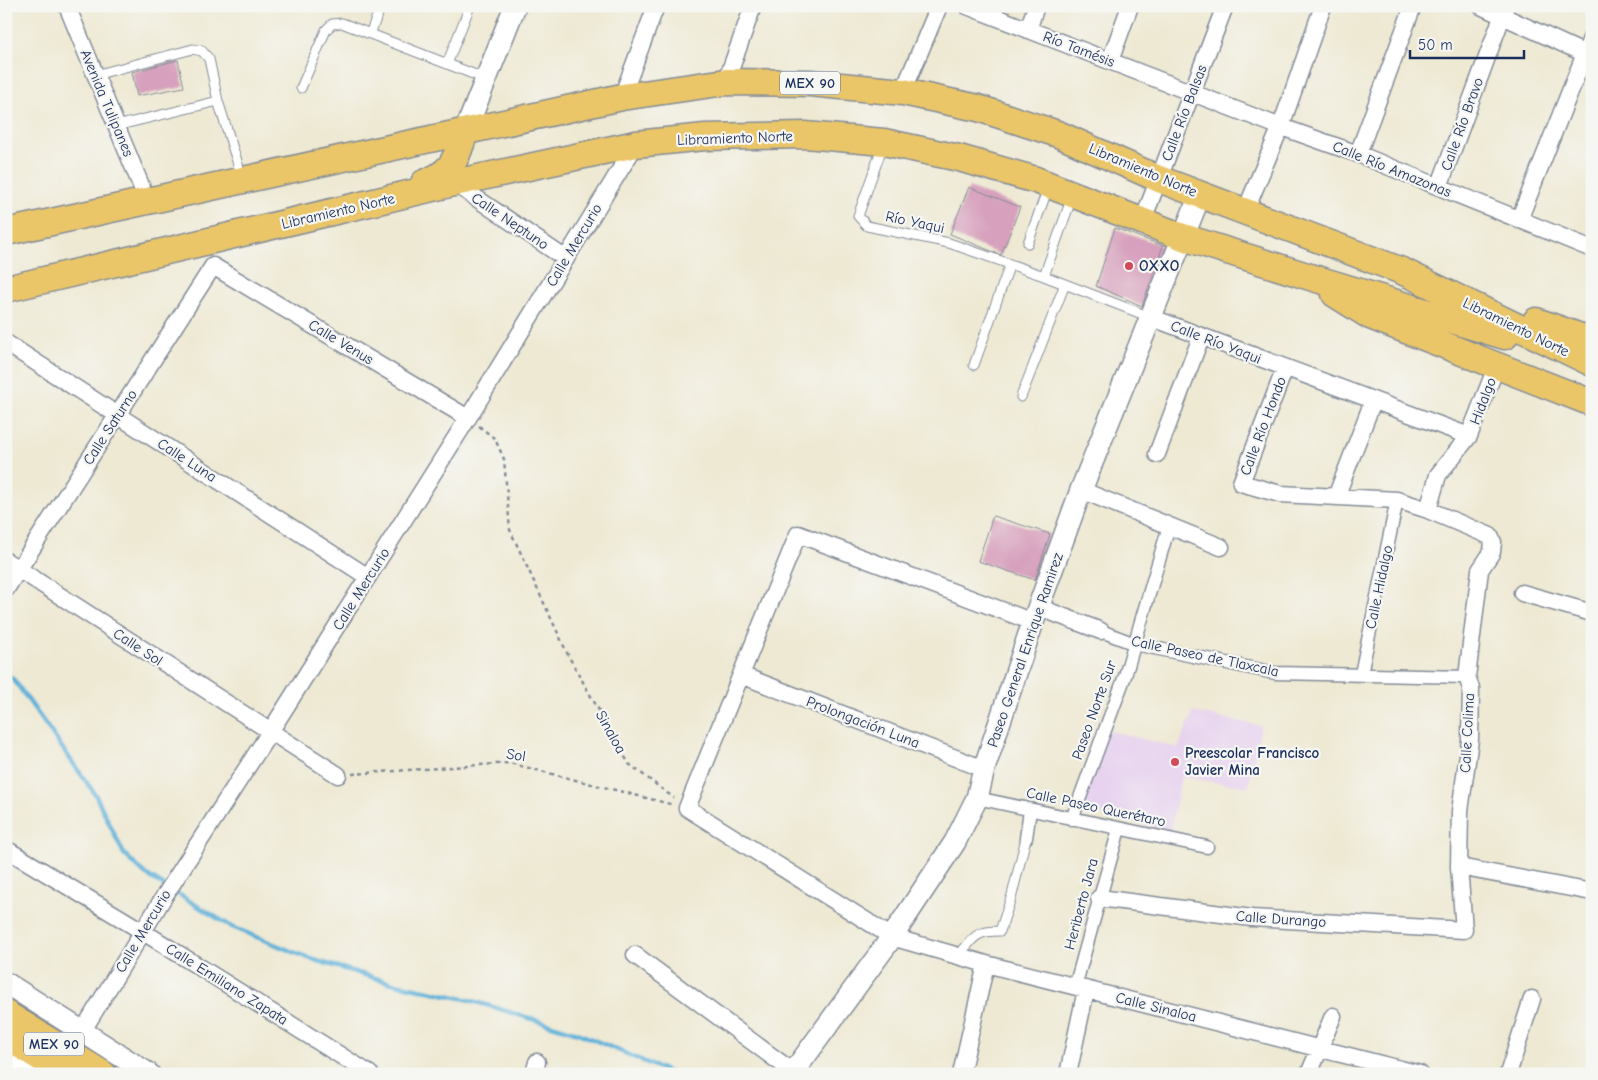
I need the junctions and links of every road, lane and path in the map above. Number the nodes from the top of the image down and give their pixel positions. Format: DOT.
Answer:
graph roads {
  1 [pos="66,6"];
  2 [pos="381,6"];
  3 [pos="470,6"];
  4 [pos="515,6"];
  5 [pos="656,6"];
  6 [pos="753,6"];
  7 [pos="939,6"];
  8 [pos="967,6"];
  9 [pos="1036,6"];
  10 [pos="1130,6"];
  11 [pos="1225,6"];
  12 [pos="1323,6"];
  13 [pos="1413,6"];
  14 [pos="1481,6"];
  15 [pos="1504,11"];
  16 [pos="1028,30"];
  17 [pos="370,34"];
  18 [pos="1592,36"];
  19 [pos="1588,55"];
  20 [pos="1110,61"];
  21 [pos="447,64"];
  22 [pos="95,75"];
  23 [pos="486,79"];
  24 [pos="726,82"];
  25 [pos="302,88"];
  26 [pos="903,92"];
  27 [pos="1192,92"];
  28 [pos="622,97"];
  29 [pos="218,101"];
  30 [pos="116,126"];
  31 [pos="1281,126"];
  32 [pos="465,132"];
  33 [pos="884,142"];
  34 [pos="636,144"];
  35 [pos="1358,154"];
  36 [pos="1159,179"];
  37 [pos="243,180"];
  38 [pos="454,183"];
  39 [pos="1049,185"];
  40 [pos="1439,187"];
  41 [pos="1073,195"];
  42 [pos="1200,195"];
  43 [pos="147,200"];
  44 [pos="340,210"];
  45 [pos="1245,212"];
  46 [pos="1144,220"];
  47 [pos="1519,220"];
  48 [pos="6,232"];
  49 [pos="1183,236"];
  50 [pos="1028,243"];
  51 [pos="1592,249"];
  52 [pos="566,259"];
  53 [pos="1010,264"];
  54 [pos="213,266"];
  55 [pos="1044,276"];
  56 [pos="1307,276"];
  57 [pos="1065,284"];
  58 [pos="6,289"];
  59 [pos="1150,317"];
  60 [pos="1202,336"];
  61 [pos="6,343"];
  62 [pos="1587,354"];
  63 [pos="974,365"];
  64 [pos="1497,365"];
  65 [pos="1285,368"];
  66 [pos="1021,397"];
  67 [pos="1373,401"];
  68 [pos="1592,403"];
  69 [pos="117,415"];
  70 [pos="468,418"];
  71 [pos="1469,436"];
  72 [pos="1157,454"];
  73 [pos="1081,490"];
  74 [pos="1336,497"];
  75 [pos="1398,500"];
  76 [pos="1428,510"];
  77 [pos="1169,526"];
  78 [pos="1221,547"];
  79 [pos="12,565"];
  80 [pos="368,576"];
  81 [pos="6,589"];
  82 [pos="1522,593"];
  83 [pos="1592,613"];
  84 [pos="1036,615"];
  85 [pos="1102,631"];
  86 [pos="1135,644"];
  87 [pos="1361,674"];
  88 [pos="741,675"];
  89 [pos="1467,678"];
  90 [pos="270,732"];
  91 [pos="984,769"];
  92 [pos="338,775"];
  93 [pos="977,798"];
  94 [pos="687,808"];
  95 [pos="1030,810"];
  96 [pos="1072,819"];
  97 [pos="1119,829"];
  98 [pos="1026,838"];
  99 [pos="1207,847"];
  100 [pos="6,849"];
  101 [pos="1460,867"];
  102 [pos="1592,892"];
  103 [pos="1099,898"];
  104 [pos="1464,930"];
  105 [pos="142,931"];
  106 [pos="892,937"];
  107 [pos="635,955"];
  108 [pos="958,956"];
  109 [pos="986,964"];
  110 [pos="6,983"];
  111 [pos="1080,989"];
  112 [pos="1532,999"];
  113 [pos="6,1014"];
  114 [pos="1333,1016"];
  115 [pos="82,1032"];
  116 [pos="6,1036"];
  117 [pos="1319,1048"];
  118 [pos="6,1060"];
  119 [pos="793,1073"];
  120 [pos="29,1074"];
  121 [pos="66,1074"];
  122 [pos="103,1074"];
  123 [pos="150,1074"];
  124 [pos="370,1074"];
  125 [pos="961,1074"];
  126 [pos="1068,1074"];
  127 [pos="1309,1074"];
  128 [pos="1420,1074"];
  129 [pos="1508,1074"];
  1 -- 22 [label="street, Avenida Tulipanes"];
  2 -- 17 [label="lane"];
  3 -- 21 [label="lane"];
  4 -- 23 [label="street"];
  5 -- 28 [label="street"];
  6 -- 24 [label="street"];
  7 -- 26 [label="street"];
  8 -- 16 [label="street, Río Tamésis"];
  9 -- 16 [label="street"];
  10 -- 20 [label="street"];
  11 -- 27 [label="street, Calle Río Balsas"];
  12 -- 31 [label="street"];
  13 -- 35 [label="street"];
  14 -- 15 [label="street"];
  15 -- 19 [label="street"];
  15 -- 40 [label="street, Calle Río Bravo"];
  16 -- 20 [label="street, Río Tamésis"];
  17 -- 21 [label="lane"];
  17 -- 25 [label="lane"];
  18 -- 19 [label="street"];
  19 -- 47 [label="street"];
  20 -- 27 [label="street, Río Tamésis"];
  21 -- 23 [label="lane"];
  22 -- 29 [label="lane"];
  22 -- 30 [label="street, Avenida Tulipanes"];
  23 -- 32 [label="street"];
  24 -- 26 [label="main road, Libramiento Norte / MEX 90"];
  24 -- 28 [label="main road, Libramiento Norte / MEX 90"];
  26 -- 36 [label="main road, Libramiento Norte / MEX 90"];
  27 -- 31 [label="street, Calle Río Amazonas"];
  27 -- 36 [label="street, Calle Río Balsas"];
  28 -- 32 [label="main road, Libramiento Norte / MEX 90"];
  29 -- 30 [label="lane"];
  29 -- 37 [label="lane"];
  30 -- 43 [label="street, Avenida Tulipanes"];
  31 -- 35 [label="street, Calle Río Amazonas"];
  31 -- 45 [label="street"];
  32 -- 37 [label="main road, Libramiento Norte / MEX 90"];
  32 -- 44 [label="main road"];
  33 -- 34 [label="main road, Libramiento Norte / MEX 90"];
  33 -- 39 [label="main road, Libramiento Norte / MEX 90"];
  33 -- 53 [label="lane, Río Yaqui"];
  34 -- 38 [label="main road, Libramiento Norte / MEX 90"];
  34 -- 52 [label="street, Calle Mercurio"];
  35 -- 40 [label="street, Calle Río Amazonas"];
  36 -- 42 [label="main road, Libramiento Norte / MEX 90"];
  36 -- 46 [label="street, Calle Río Balsas"];
  37 -- 43 [label="main road, Libramiento Norte / MEX 90"];
  38 -- 44 [label="main road, Libramiento Norte / MEX 90"];
  38 -- 52 [label="street, Calle Neptuno"];
  39 -- 41 [label="main road, Libramiento Norte / MEX 90"];
  39 -- 50 [label="lane"];
  40 -- 47 [label="street, Calle Río Amazonas"];
  41 -- 46 [label="main road, Libramiento Norte / MEX 90"];
  41 -- 55 [label="lane"];
  42 -- 45 [label="main road, Libramiento Norte / MEX 90"];
  42 -- 49 [label="street, Paseo General Enrique Ramirez"];
  43 -- 48 [label="main road, Libramiento Norte / MEX 90"];
  44 -- 58 [label="main road, Libramiento Norte / MEX 90"];
  45 -- 62 [label="main road, Libramiento Norte / MEX 90"];
  46 -- 49 [label="main road, Libramiento Norte / MEX 90"];
  47 -- 51 [label="street, Calle Río Amazonas"];
  49 -- 56 [label="main road, Libramiento Norte / MEX 90"];
  49 -- 59 [label="street, Paseo General Enrique Ramirez"];
  52 -- 70 [label="street, Calle Mercurio"];
  53 -- 55 [label="lane, Río Yaqui"];
  53 -- 63 [label="lane"];
  54 -- 69 [label="street, Calle Saturno"];
  54 -- 70 [label="street, Calle Venus"];
  55 -- 57 [label="lane, Calle Río Yaqui"];
  56 -- 62 [label="main road, Libramiento Norte / MEX 90"];
  56 -- 64 [label="main road"];
  57 -- 59 [label="lane, Calle Río Yaqui"];
  57 -- 66 [label="lane"];
  59 -- 60 [label="street, Calle Río Yaqui"];
  59 -- 73 [label="street, Paseo General Enrique Ramirez"];
  60 -- 65 [label="street, Calle Río Yaqui"];
  60 -- 72 [label="street"];
  61 -- 69 [label="street, Calle Luna"];
  64 -- 68 [label="main road"];
  64 -- 71 [label="street, Hidalgo"];
  65 -- 67 [label="street, Calle Río Yaqui"];
  65 -- 74 [label="street, Calle Río Hondo"];
  67 -- 71 [label="street, Calle Río Yaqui"];
  67 -- 74 [label="street"];
  69 -- 79 [label="street, Calle Saturno"];
  69 -- 80 [label="street, Calle Luna"];
  70 -- 80 [label="street, Calle Mercurio"];
  70 -- 94 [label="path, Sinaloa"];
  71 -- 76 [label="street"];
  73 -- 77 [label="street"];
  73 -- 84 [label="street, Paseo General Enrique Ramirez"];
  74 -- 75 [label="street"];
  75 -- 76 [label="street"];
  75 -- 87 [label="street, Calle Hidalgo"];
  76 -- 89 [label="street, Calle Colima"];
  77 -- 78 [label="street"];
  77 -- 86 [label="street, Paseo Norte Sur"];
  79 -- 81 [label="street, Calle Saturno"];
  79 -- 90 [label="street, Calle Sol"];
  80 -- 90 [label="street, Calle Mercurio"];
  82 -- 83 [label="street"];
  84 -- 85 [label="street, Calle Paseo de Tlaxcala"];
  84 -- 88 [label="street, Calle Paseo de Tlaxcala"];
  84 -- 91 [label="street, Paseo General Enrique Ramirez"];
  85 -- 86 [label="street, Calle Paseo de Tlaxcala"];
  86 -- 87 [label="street, Calle Paseo de Tlaxcala"];
  86 -- 96 [label="street, Paseo Norte Sur"];
  87 -- 89 [label="street, Calle Paseo de Tlaxcala"];
  88 -- 91 [label="street, Prolongación Luna"];
  88 -- 94 [label="street"];
  89 -- 101 [label="street, Calle Colima"];
  90 -- 92 [label="street, Calle Sol"];
  90 -- 105 [label="street, Calle Mercurio"];
  91 -- 93 [label="street, Paseo General Enrique Ramirez"];
  92 -- 94 [label="path, Sol"];
  93 -- 95 [label="street, Calle Paseo Querétaro"];
  93 -- 106 [label="street, Paseo General Enrique Ramirez"];
  94 -- 106 [label="street"];
  95 -- 96 [label="street, Calle Paseo Querétaro"];
  95 -- 98 [label="street"];
  96 -- 97 [label="street, Calle Paseo Querétaro"];
  97 -- 99 [label="street, Calle Paseo Querétaro"];
  97 -- 103 [label="street, Heriberto Jara"];
  98 -- 108 [label="lane"];
  100 -- 105 [label="street, Calle Emiliano Zapata"];
  101 -- 102 [label="street"];
  101 -- 104 [label="street, Calle Colima"];
  103 -- 104 [label="street, Calle Durango"];
  103 -- 111 [label="street, Heriberto Jara"];
  105 -- 115 [label="street, Calle Mercurio"];
  105 -- 124 [label="street, Calle Emiliano Zapata"];
  106 -- 108 [label="street, Calle Sinaloa"];
  106 -- 119 [label="street, Paseo General Enrique Ramirez"];
  107 -- 119 [label="street"];
  108 -- 109 [label="street, Calle Sinaloa"];
  109 -- 111 [label="street, Calle Sinaloa"];
  109 -- 125 [label="street"];
  110 -- 115 [label="street"];
  111 -- 117 [label="street, Calle Sinaloa"];
  111 -- 126 [label="street"];
  112 -- 129 [label="street"];
  113 -- 122 [label="main road, MEX 90"];
  114 -- 117 [label="street"];
  115 -- 123 [label="street"];
  116 -- 121 [label="main road, MEX 90"];
  117 -- 127 [label="street"];
  117 -- 128 [label="street, Calle Sinaloa"];
  118 -- 120 [label="street"];
}
